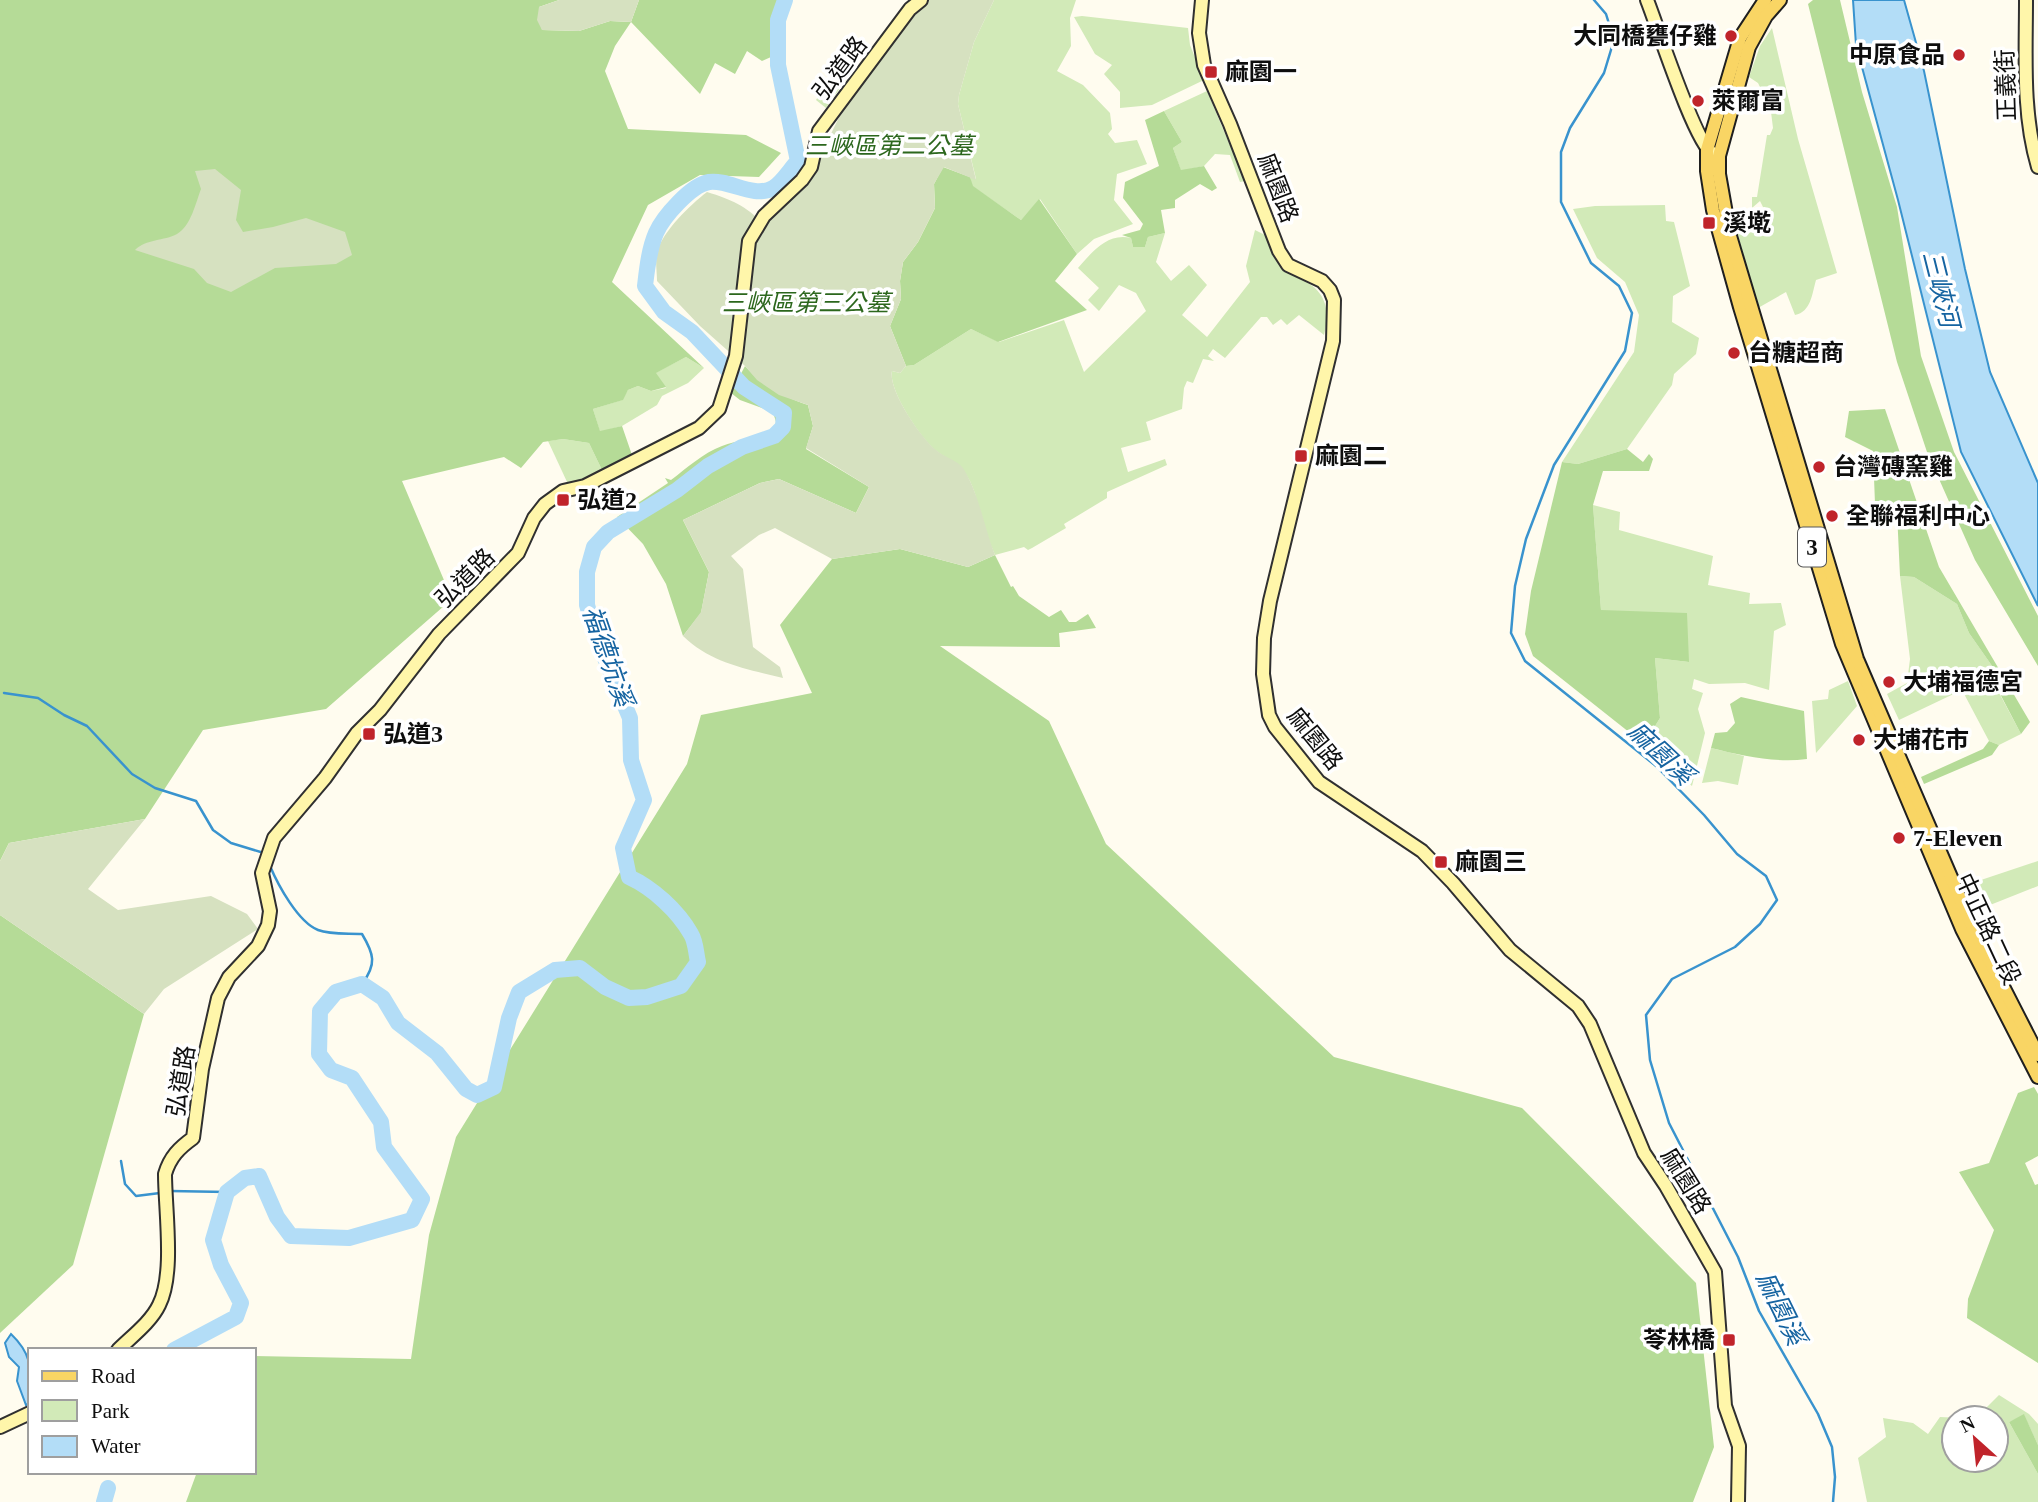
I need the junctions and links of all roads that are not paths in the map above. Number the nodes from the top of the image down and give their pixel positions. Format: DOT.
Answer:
graph roads {
  1 [pos="922,0"];
  2 [pos="1202,0"];
  3 [pos="1647,0"];
  4 [pos="1765,0"];
  5 [pos="1780,0"];
  6 [pos="2026,0"];
  7 [pos="1713,153"];
  8 [pos="2038,167"];
  9 [pos="2038,1055"];
  10 [pos="2038,1077"];
  11 [pos="120,1348"];
  12 [pos="28,1414"];
  13 [pos="0,1427"];
  14 [pos="1738,1502"];
  1 -- 11 [label="street, 弘道路"];
  2 -- 14 [label="street, 麻園路"];
  3 -- 7 [label="street"];
  4 -- 7 [label="main road, 中正路二段 / 3"];
  5 -- 7 [label="main road, 中正路二段 / 3"];
  6 -- 8 [label="street, 正義街"];
  7 -- 9 [label="main road, 中正路二段 / 3"];
  7 -- 10 [label="main road, 中正路二段 / 3"];
  12 -- 13 [label="street"];
}
